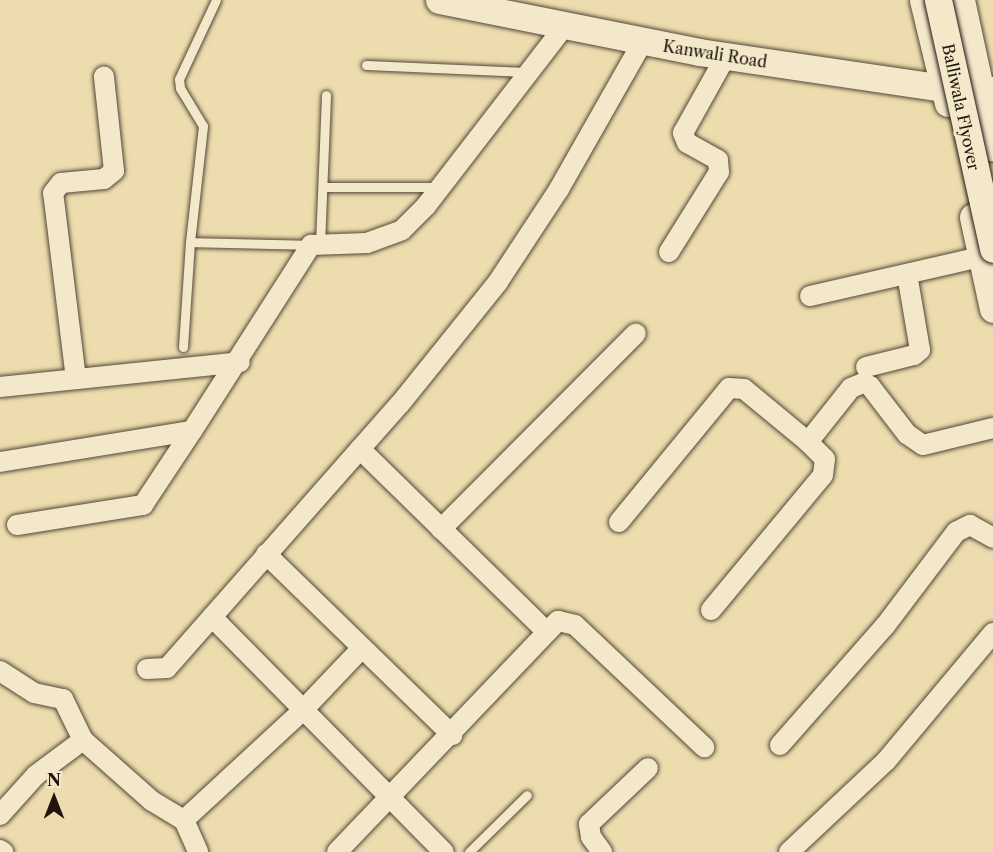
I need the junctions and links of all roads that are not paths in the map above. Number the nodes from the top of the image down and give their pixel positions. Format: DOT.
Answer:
graph roads {
  1 [pos="216,0"];
  2 [pos="439,0"];
  3 [pos="923,0"];
  4 [pos="938,0"];
  5 [pos="947,0"];
  6 [pos="961,0"];
  7 [pos="564,27"];
  8 [pos="642,43"];
  9 [pos="726,56"];
  10 [pos="366,65"];
  11 [pos="529,72"];
  12 [pos="104,77"];
  13 [pos="944,88"];
  14 [pos="987,90"];
  15 [pos="326,95"];
  16 [pos="993,148"];
  17 [pos="323,187"];
  18 [pos="441,187"];
  19 [pos="993,202"];
  20 [pos="189,242"];
  21 [pos="316,245"];
  22 [pos="669,252"];
  23 [pos="989,254"];
  24 [pos="907,274"];
  25 [pos="810,296"];
  26 [pos="993,309"];
  27 [pos="636,333"];
  28 [pos="183,347"];
  29 [pos="240,362"];
  30 [pos="866,367"];
  31 [pos="76,379"];
  32 [pos="0,387"];
  33 [pos="993,428"];
  34 [pos="192,431"];
  35 [pos="808,442"];
  36 [pos="360,449"];
  37 [pos="0,462"];
  38 [pos="619,522"];
  39 [pos="17,525"];
  40 [pos="441,529"];
  41 [pos="993,538"];
  42 [pos="266,554"];
  43 [pos="711,610"];
  44 [pos="212,617"];
  45 [pos="546,631"];
  46 [pos="993,633"];
  47 [pos="362,648"];
  48 [pos="147,669"];
  49 [pos="0,671"];
  50 [pos="303,710"];
  51 [pos="452,735"];
  52 [pos="83,740"];
  53 [pos="780,745"];
  54 [pos="704,747"];
  55 [pos="648,768"];
  56 [pos="527,795"];
  57 [pos="389,799"];
  58 [pos="0,814"];
  59 [pos="184,820"];
  60 [pos="198,852"];
  61 [pos="337,852"];
  62 [pos="444,852"];
  63 [pos="468,852"];
  64 [pos="602,852"];
  65 [pos="789,852"];
  1 -- 20 [label="lane"];
  2 -- 7 [label="street, Kanwali Road"];
  3 -- 13 [label="street"];
  4 -- 23 [label="street, Balliwala Flyover, bridge"];
  5 -- 19 [label="street, Balliwala Flyover"];
  6 -- 14 [label="street"];
  7 -- 8 [label="street, Kanwali Road"];
  7 -- 11 [label="street"];
  8 -- 9 [label="street, Kanwali Road"];
  8 -- 36 [label="street"];
  9 -- 13 [label="street, Kanwali Road"];
  9 -- 22 [label="street"];
  10 -- 11 [label="lane"];
  11 -- 18 [label="street"];
  12 -- 31 [label="street"];
  13 -- 14 [label="street, Kanwali Road"];
  13 -- 23 [label="street"];
  14 -- 16 [label="street"];
  15 -- 17 [label="lane"];
  17 -- 18 [label="lane"];
  17 -- 21 [label="lane"];
  18 -- 21 [label="street"];
  20 -- 21 [label="lane"];
  20 -- 28 [label="lane"];
  21 -- 29 [label="street"];
  23 -- 24 [label="street"];
  23 -- 26 [label="street"];
  24 -- 25 [label="street"];
  24 -- 30 [label="street"];
  27 -- 40 [label="street"];
  29 -- 31 [label="street"];
  29 -- 34 [label="street"];
  31 -- 32 [label="street"];
  33 -- 35 [label="street"];
  34 -- 37 [label="street"];
  34 -- 39 [label="street"];
  35 -- 38 [label="street"];
  35 -- 43 [label="street"];
  36 -- 40 [label="street"];
  36 -- 42 [label="street"];
  40 -- 45 [label="street"];
  41 -- 53 [label="street"];
  42 -- 44 [label="street"];
  42 -- 47 [label="street"];
  44 -- 48 [label="street"];
  44 -- 50 [label="street"];
  45 -- 51 [label="street"];
  45 -- 54 [label="street"];
  46 -- 65 [label="street"];
  47 -- 50 [label="street"];
  47 -- 51 [label="street"];
  49 -- 52 [label="street"];
  50 -- 57 [label="street"];
  50 -- 59 [label="street"];
  51 -- 57 [label="street"];
  52 -- 58 [label="street"];
  52 -- 59 [label="street"];
  55 -- 64 [label="street"];
  56 -- 63 [label="lane"];
  57 -- 61 [label="street"];
  57 -- 62 [label="street"];
  59 -- 60 [label="street"];
}
